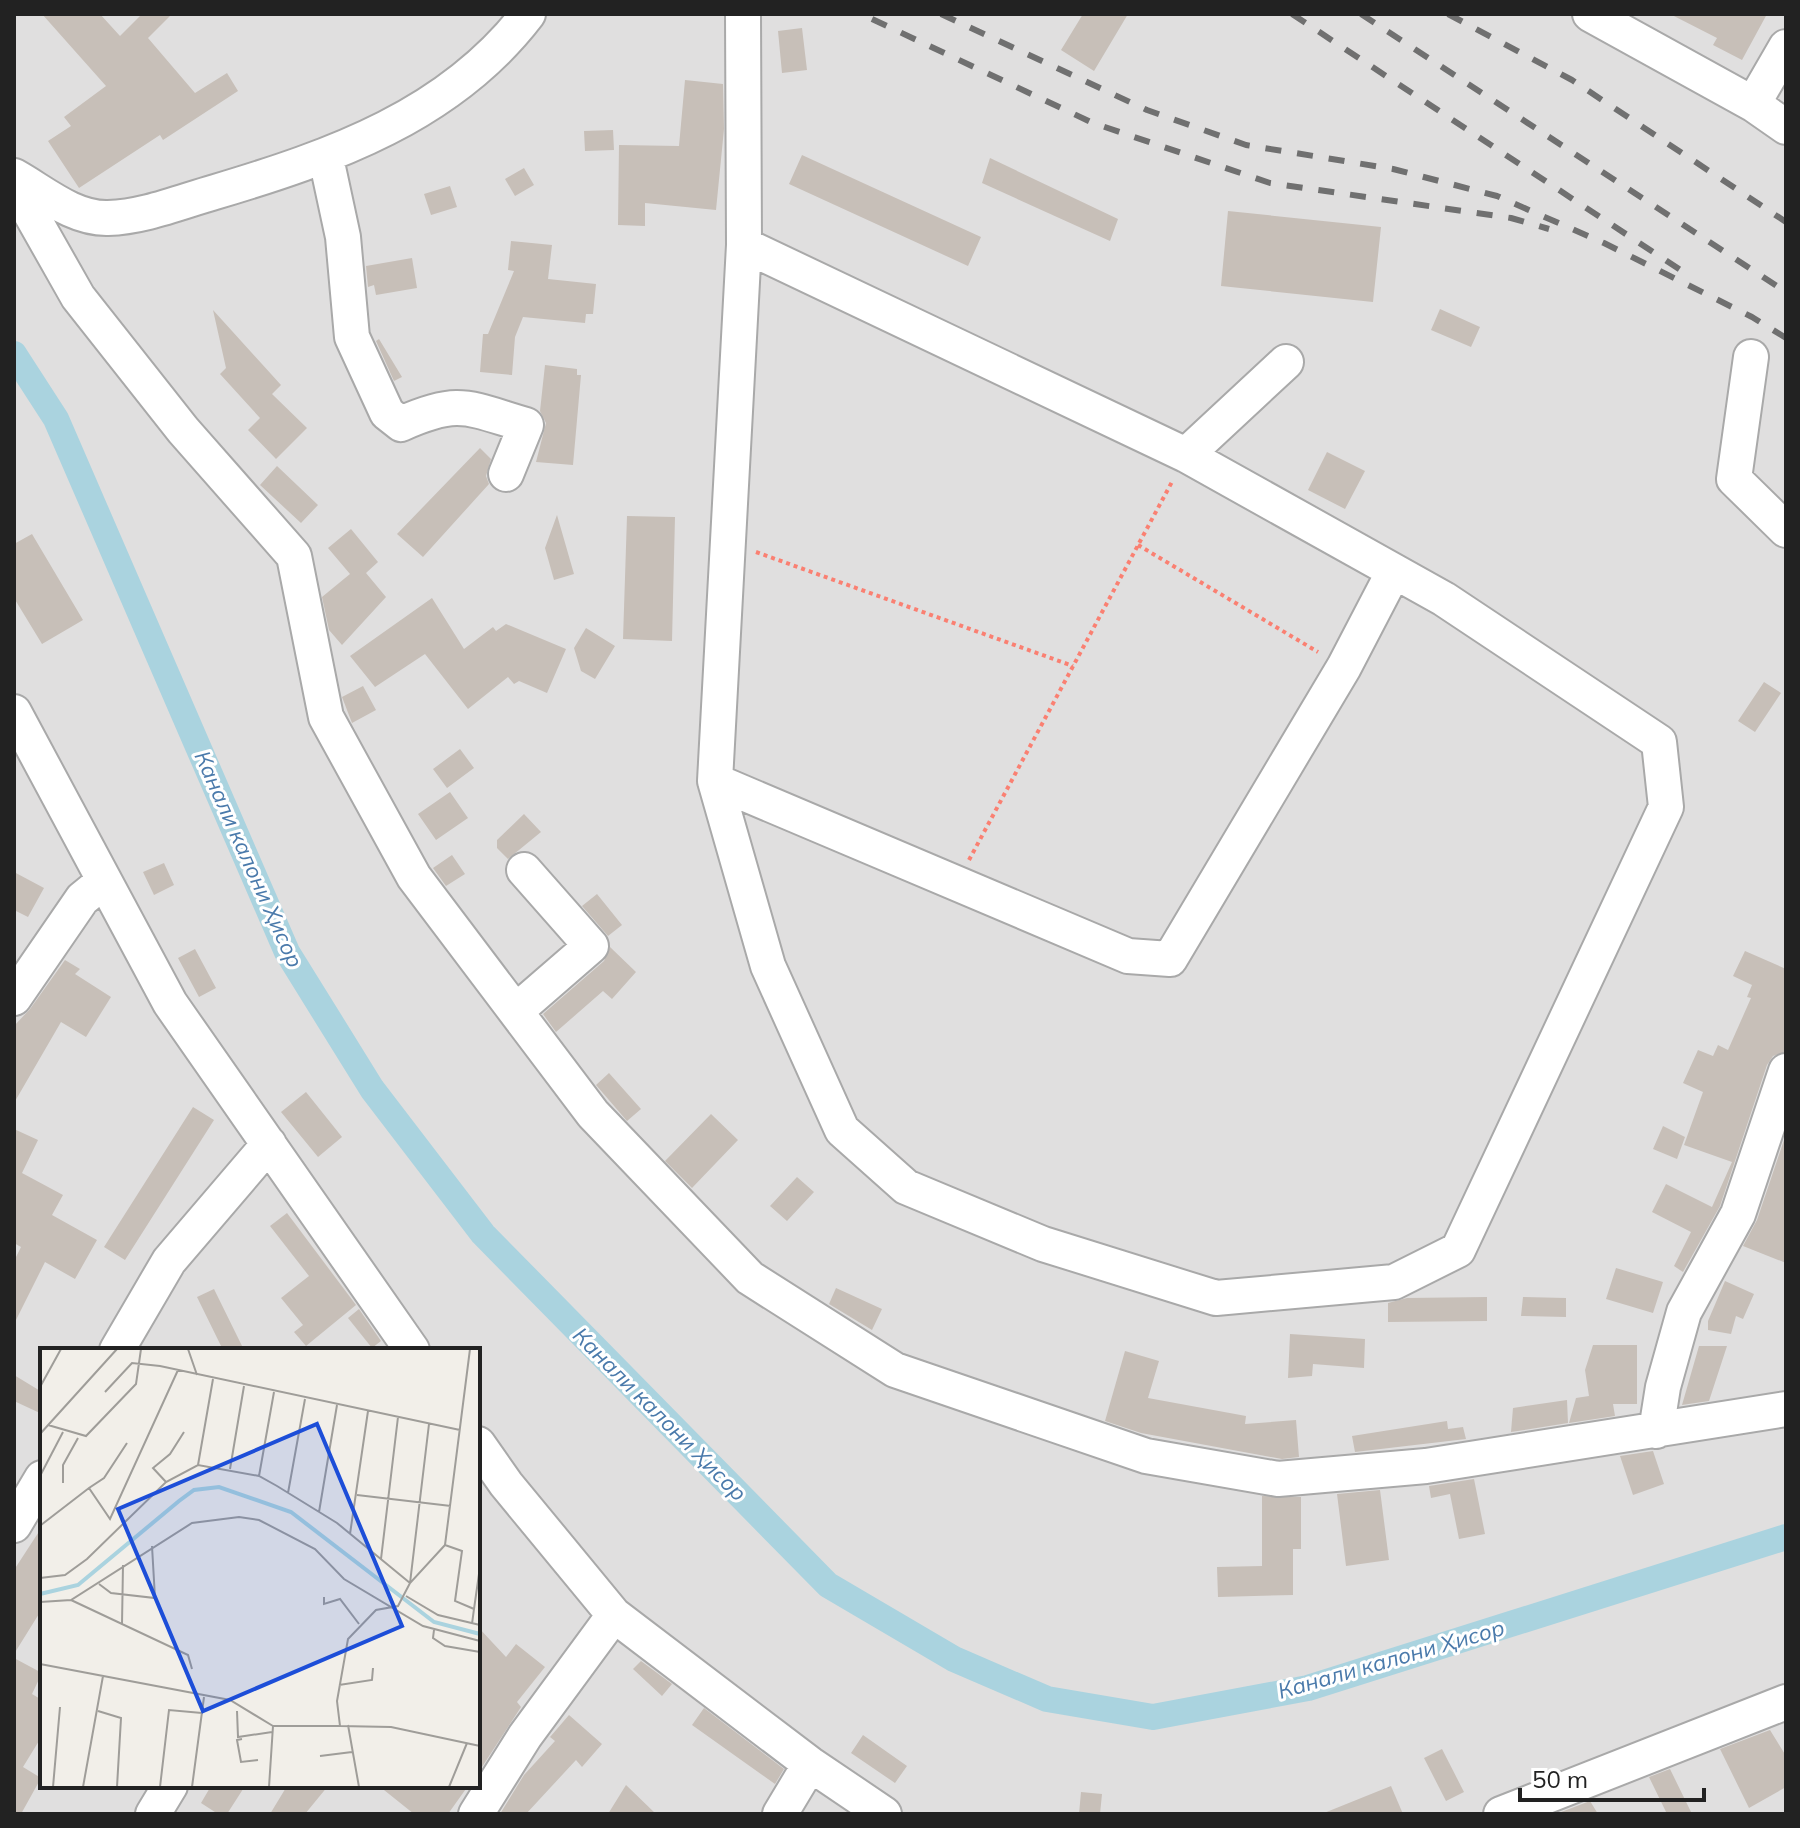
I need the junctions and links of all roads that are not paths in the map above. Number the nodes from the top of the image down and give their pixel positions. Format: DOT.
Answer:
graph roads {
  1 [pos="528,14"];
  2 [pos="743,14"];
  3 [pos="1590,14"];
  4 [pos="1786,47"];
  5 [pos="1753,104"];
  6 [pos="1786,127"];
  7 [pos="326,158"];
  8 [pos="14,176"];
  9 [pos="14,184"];
  10 [pos="744,245"];
  11 [pos="1751,357"];
  12 [pos="1286,362"];
  13 [pos="1186,455"];
  14 [pos="506,474"];
  15 [pos="1786,530"];
  16 [pos="1394,571"];
  17 [pos="14,712"];
  18 [pos="715,781"];
  19 [pos="524,870"];
  20 [pos="104,881"];
  21 [pos="14,998"];
  22 [pos="516,1011"];
  23 [pos="1786,1071"];
  24 [pos="269,1144"];
  25 [pos="118,1348"];
  26 [pos="411,1348"];
  27 [pos="1786,1409"];
  28 [pos="1656,1431"];
  29 [pos="480,1447"];
  30 [pos="40,1481"];
  31 [pos="14,1525"];
  32 [pos="614,1615"];
  33 [pos="1786,1702"];
  34 [pos="810,1764"];
  35 [pos="169,1788"];
  36 [pos="153,1814"];
  37 [pos="476,1814"];
  38 [pos="780,1814"];
  39 [pos="884,1814"];
  40 [pos="1501,1814"];
  1 -- 7 [label="street"];
  2 -- 10 [label="street"];
  3 -- 5 [label="street"];
  4 -- 5 [label="street"];
  5 -- 6 [label="street"];
  7 -- 8 [label="street"];
  7 -- 14 [label="street"];
  9 -- 22 [label="street"];
  10 -- 13 [label="street"];
  10 -- 18 [label="street"];
  11 -- 15 [label="street"];
  12 -- 13 [label="street"];
  13 -- 16 [label="street"];
  16 -- 18 [label="street"];
  16 -- 18 [label="street"];
  17 -- 20 [label="street"];
  19 -- 22 [label="street"];
  20 -- 21 [label="street"];
  20 -- 24 [label="street"];
  22 -- 28 [label="street"];
  23 -- 28 [label="street"];
  24 -- 25 [label="street"];
  24 -- 26 [label="street"];
  27 -- 28 [label="street"];
  29 -- 32 [label="street"];
  30 -- 31 [label="street"];
  32 -- 34 [label="street"];
  32 -- 37 [label="street"];
  33 -- 40 [label="street"];
  34 -- 38 [label="street"];
  34 -- 39 [label="street"];
  35 -- 36 [label="street"];
}
